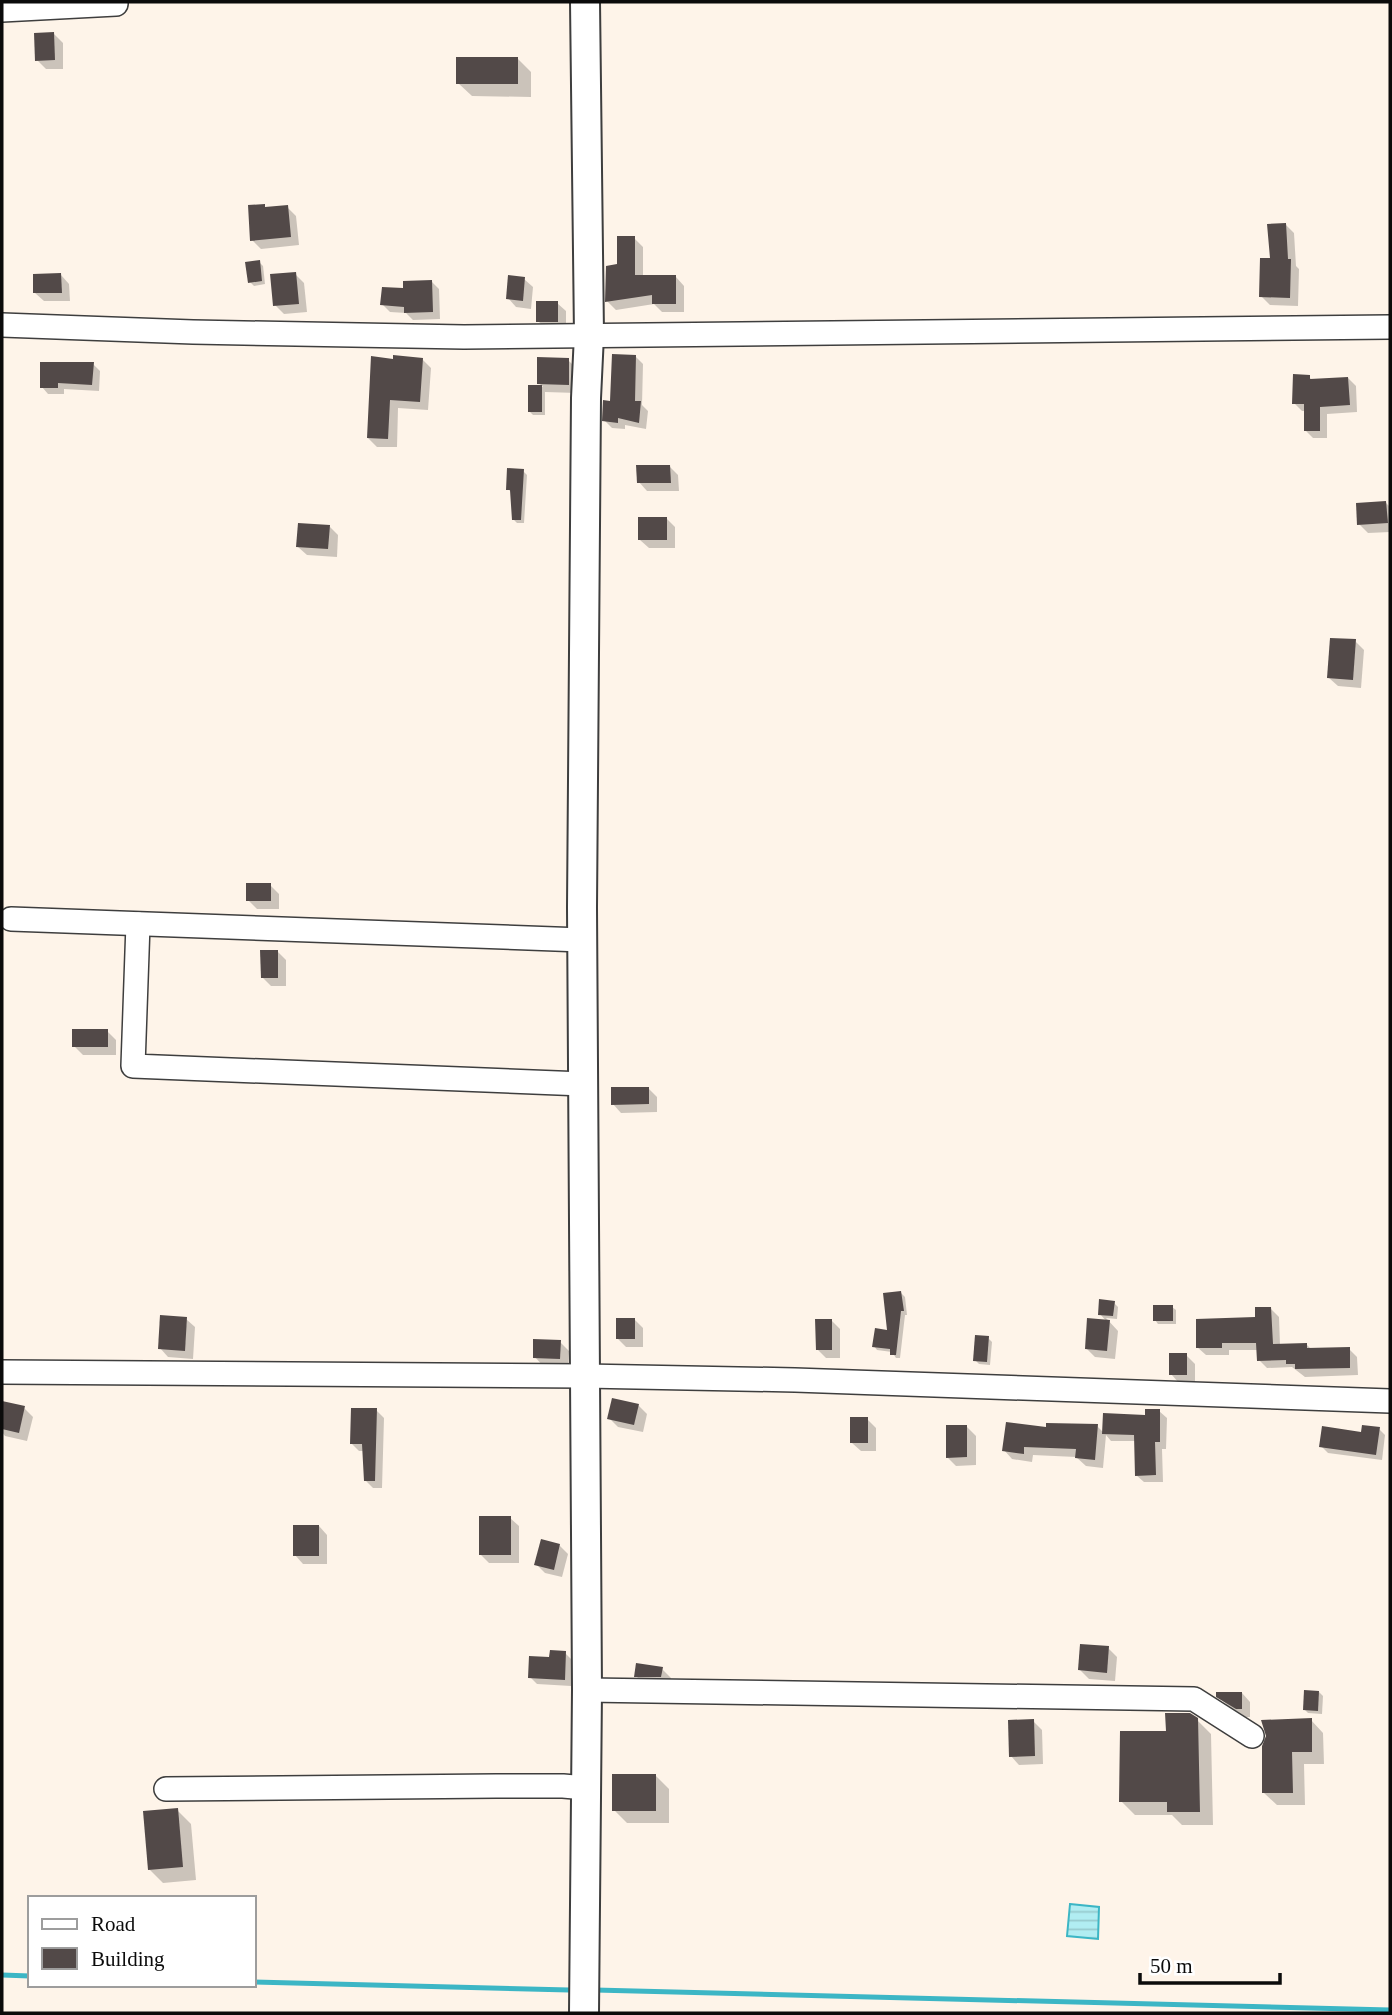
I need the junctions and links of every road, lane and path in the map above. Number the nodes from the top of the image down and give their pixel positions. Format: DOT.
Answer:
graph roads {
  1 [pos="585,2"];
  2 [pos="116,4"];
  3 [pos="2,10"];
  4 [pos="2,324"];
  5 [pos="1390,327"];
  6 [pos="589,335"];
  7 [pos="11,919"];
  8 [pos="138,923"];
  9 [pos="582,940"];
  10 [pos="583,1084"];
  11 [pos="2,1372"];
  12 [pos="585,1376"];
  13 [pos="1390,1401"];
  14 [pos="587,1690"];
  15 [pos="1251,1736"];
  16 [pos="586,1788"];
  17 [pos="166,1789"];
  18 [pos="584,2013"];
  1 -- 6 [label="street"];
  2 -- 3 [label="street"];
  4 -- 6 [label="street"];
  5 -- 6 [label="street"];
  6 -- 9 [label="street"];
  7 -- 8 [label="street"];
  8 -- 9 [label="street"];
  8 -- 10 [label="street"];
  9 -- 10 [label="street"];
  10 -- 12 [label="street"];
  11 -- 12 [label="street"];
  12 -- 13 [label="street"];
  12 -- 14 [label="street"];
  14 -- 15 [label="street"];
  14 -- 16 [label="street"];
  16 -- 17 [label="street"];
  16 -- 18 [label="street"];
}
